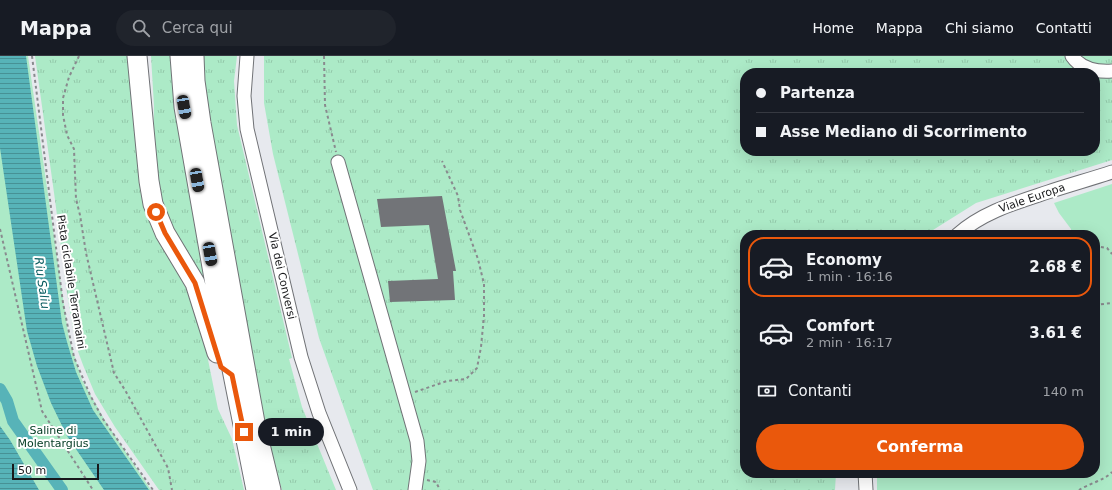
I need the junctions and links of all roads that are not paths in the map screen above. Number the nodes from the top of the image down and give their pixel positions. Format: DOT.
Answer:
graph roads {
  1 [pos="137,56"];
  2 [pos="180,56"];
  3 [pos="194,56"];
  4 [pos="247,56"];
  5 [pos="1072,56"];
  6 [pos="1086,68"];
  7 [pos="1112,71"];
  8 [pos="1100,72"];
  9 [pos="338,162"];
  10 [pos="1112,172"];
  11 [pos="963,230"];
  12 [pos="232,375"];
  13 [pos="865,478"];
  14 [pos="417,484"];
  15 [pos="256,490"];
  16 [pos="271,490"];
  17 [pos="350,490"];
  18 [pos="866,490"];
  1 -- 12 [label="highway"];
  2 -- 12 [label="highway"];
  3 -- 16 [label="highway"];
  4 -- 17 [label="street, Via dei Conversi"];
  5 -- 6 [label="street"];
  7 -- 8 [label="street"];
  9 -- 14 [label="street"];
  10 -- 11 [label="street, Viale Europa"];
  12 -- 15 [label="highway"];
  13 -- 18 [label="street"];
}
